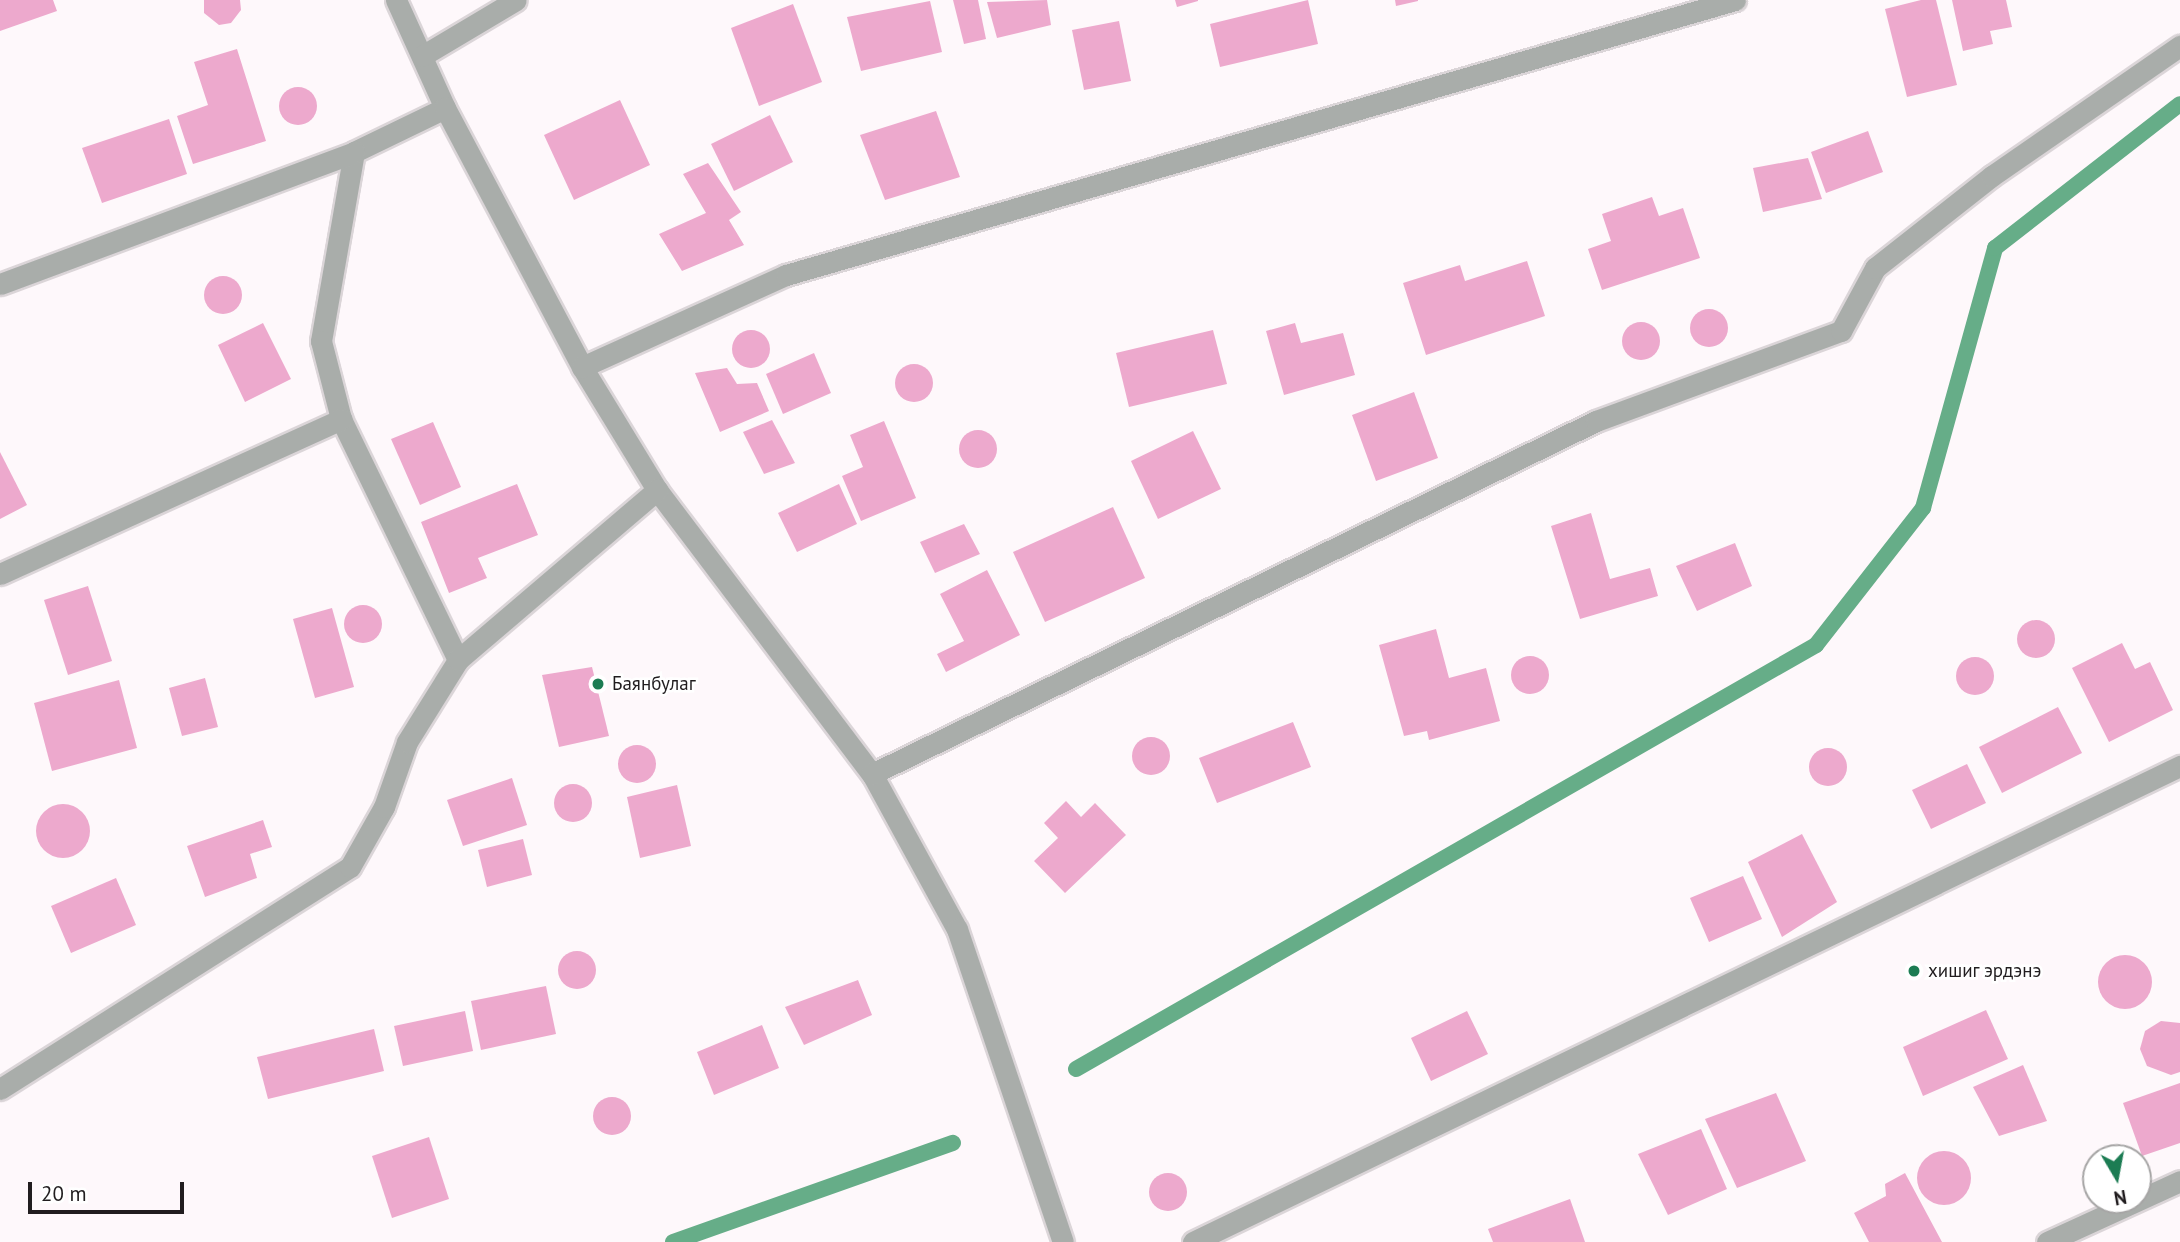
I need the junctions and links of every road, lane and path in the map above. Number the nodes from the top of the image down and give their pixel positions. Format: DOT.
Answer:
graph roads {
  1 [pos="396,0"];
  2 [pos="516,0"];
  3 [pos="1735,0"];
  4 [pos="2180,46"];
  5 [pos="422,56"];
  6 [pos="445,108"];
  7 [pos="354,152"];
  8 [pos="0,284"];
  9 [pos="582,367"];
  10 [pos="341,419"];
  11 [pos="657,490"];
  12 [pos="0,574"];
  13 [pos="458,660"];
  14 [pos="2180,766"];
  15 [pos="872,774"];
  16 [pos="0,1089"];
  17 [pos="2180,1181"];
  18 [pos="1063,1242"];
  19 [pos="1193,1242"];
  20 [pos="2047,1242"];
  1 -- 5 [label="street"];
  2 -- 5 [label="street"];
  3 -- 9 [label="street"];
  4 -- 15 [label="street"];
  5 -- 6 [label="street"];
  6 -- 7 [label="street"];
  6 -- 9 [label="street"];
  7 -- 8 [label="street"];
  7 -- 10 [label="street"];
  9 -- 11 [label="street"];
  10 -- 12 [label="street"];
  10 -- 13 [label="street"];
  11 -- 13 [label="street"];
  11 -- 15 [label="street"];
  13 -- 16 [label="street"];
  14 -- 19 [label="street"];
  15 -- 18 [label="street"];
  17 -- 20 [label="street"];
}
